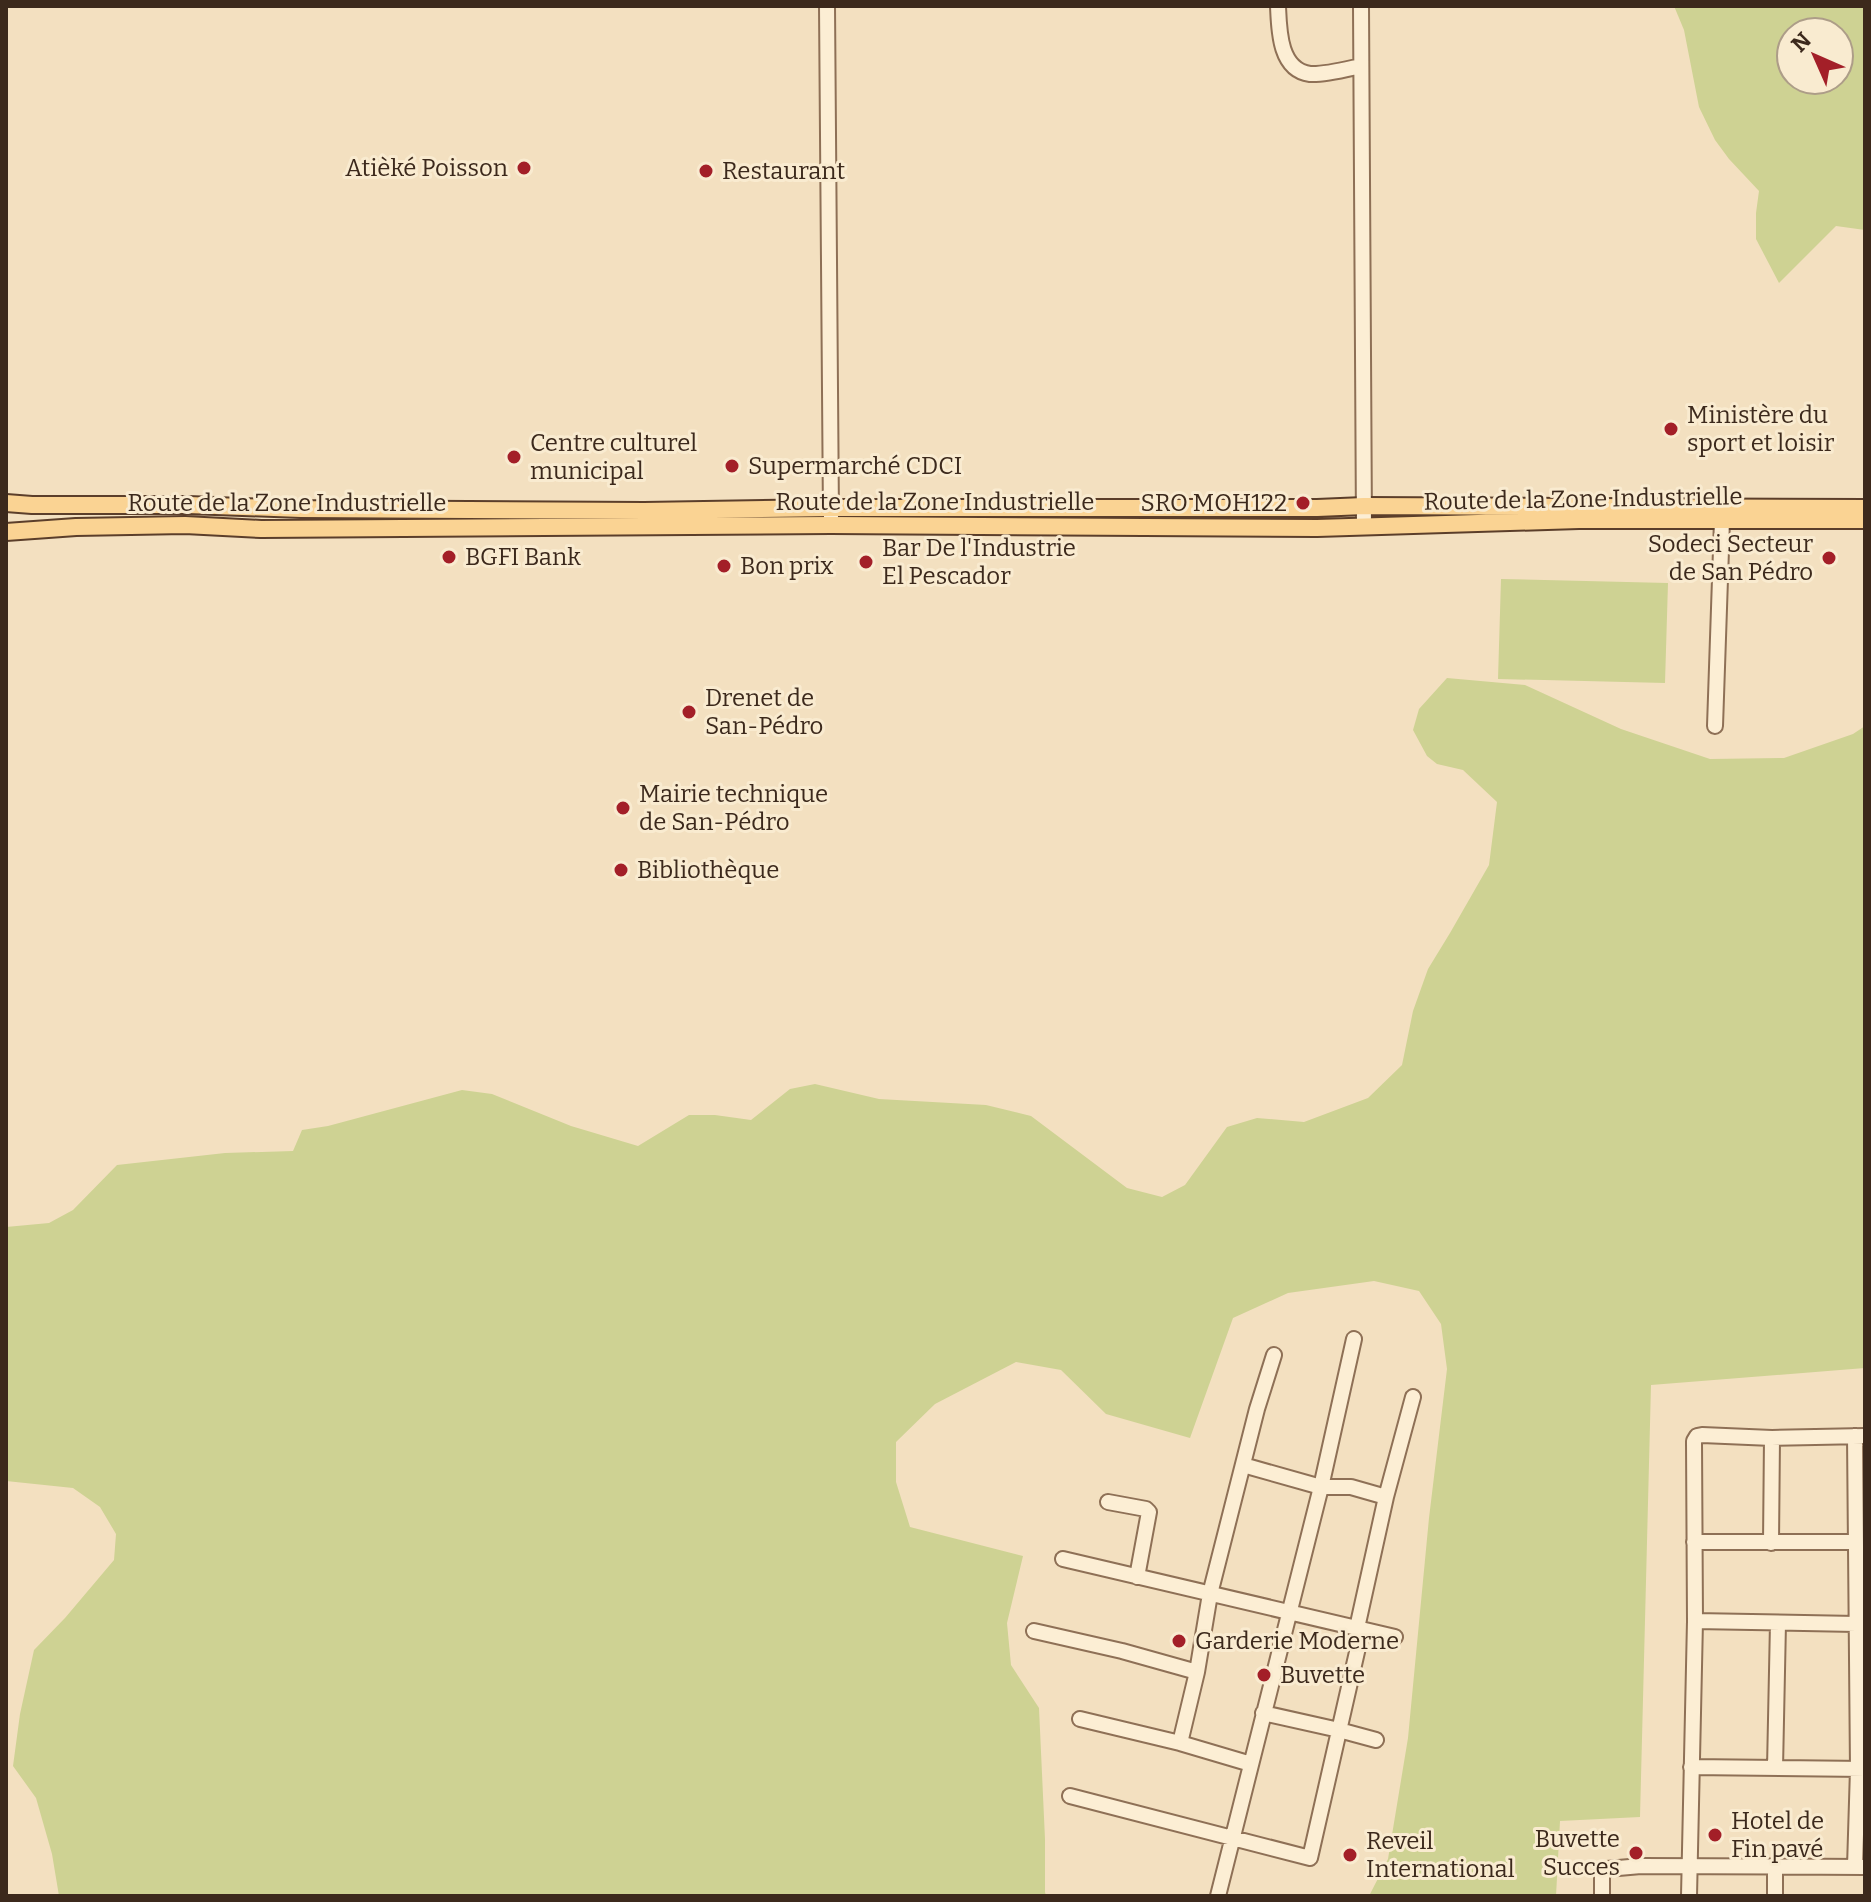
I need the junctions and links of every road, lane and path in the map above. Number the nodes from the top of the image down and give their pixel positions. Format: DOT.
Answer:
graph roads {
  1 [pos="827,6"];
  2 [pos="1278,6"];
  3 [pos="1361,6"];
  4 [pos="1361,66"];
  5 [pos="6,503"];
  6 [pos="1364,506"];
  7 [pos="831,508"];
  8 [pos="1865,508"];
  9 [pos="1722,520"];
  10 [pos="1865,520"];
  11 [pos="831,525"];
  12 [pos="1364,527"];
  13 [pos="9,533"];
  14 [pos="1715,726"];
  15 [pos="1354,1339"];
  16 [pos="1274,1355"];
  17 [pos="1413,1397"];
  18 [pos="1860,1436"];
  19 [pos="1772,1438"];
  20 [pos="1243,1465"];
  21 [pos="1321,1487"];
  22 [pos="1386,1497"];
  23 [pos="1108,1502"];
  24 [pos="1860,1514"];
  25 [pos="1694,1542"];
  26 [pos="1855,1542"];
  27 [pos="1771,1543"];
  28 [pos="1063,1559"];
  29 [pos="1137,1577"];
  30 [pos="1210,1594"];
  31 [pos="1290,1613"];
  32 [pos="1695,1621"];
  33 [pos="1778,1623"];
  34 [pos="1856,1624"];
  35 [pos="1360,1629"];
  36 [pos="1034,1631"];
  37 [pos="1395,1637"];
  38 [pos="1197,1672"];
  39 [pos="1861,1691"];
  40 [pos="1263,1713"];
  41 [pos="1080,1719"];
  42 [pos="1339,1730"];
  43 [pos="1376,1740"];
  44 [pos="1180,1743"];
  45 [pos="1251,1764"];
  46 [pos="1691,1767"];
  47 [pos="1775,1768"];
  48 [pos="1862,1769"];
  49 [pos="1070,1796"];
  50 [pos="1232,1837"];
  51 [pos="1775,1866"];
  52 [pos="1689,1867"];
  53 [pos="1860,1867"];
  54 [pos="1218,1896"];
  55 [pos="1602,1896"];
  56 [pos="1689,1896"];
  57 [pos="1775,1896"];
  1 -- 7 [label="street"];
  2 -- 4 [label="street"];
  3 -- 4 [label="street"];
  4 -- 6 [label="street"];
  5 -- 7 [label="main road, Route de la Zone Industrielle"];
  6 -- 7 [label="main road, Route de la Zone Industrielle"];
  6 -- 8 [label="main road, Route de la Zone Industrielle"];
  6 -- 12 [label="street"];
  7 -- 11 [label="street"];
  9 -- 10 [label="main road, Route de la Zone Industrielle"];
  9 -- 12 [label="main road, Route de la Zone Industrielle"];
  9 -- 14 [label="street"];
  11 -- 12 [label="main road, Route de la Zone Industrielle"];
  11 -- 13 [label="main road, Route de la Zone Industrielle"];
  15 -- 21 [label="street"];
  16 -- 20 [label="street"];
  17 -- 22 [label="street"];
  18 -- 19 [label="street"];
  18 -- 24 [label="street"];
  19 -- 25 [label="street"];
  19 -- 27 [label="street"];
  20 -- 21 [label="street"];
  20 -- 30 [label="street"];
  21 -- 22 [label="street"];
  21 -- 31 [label="street"];
  22 -- 35 [label="street"];
  23 -- 29 [label="street"];
  24 -- 26 [label="street"];
  25 -- 27 [label="street"];
  25 -- 32 [label="street"];
  26 -- 27 [label="street"];
  26 -- 34 [label="street"];
  28 -- 29 [label="street"];
  29 -- 30 [label="street"];
  30 -- 31 [label="street"];
  30 -- 38 [label="street"];
  31 -- 35 [label="street"];
  31 -- 40 [label="street"];
  32 -- 33 [label="street"];
  32 -- 46 [label="street"];
  33 -- 34 [label="street"];
  33 -- 47 [label="street"];
  34 -- 39 [label="street"];
  35 -- 37 [label="street"];
  35 -- 42 [label="street"];
  36 -- 38 [label="street"];
  38 -- 44 [label="street"];
  39 -- 48 [label="street"];
  40 -- 42 [label="street"];
  40 -- 45 [label="street"];
  41 -- 44 [label="street"];
  42 -- 43 [label="street"];
  42 -- 50 [label="street"];
  44 -- 45 [label="street"];
  45 -- 50 [label="street"];
  46 -- 47 [label="street"];
  46 -- 52 [label="street"];
  47 -- 48 [label="street"];
  48 -- 53 [label="street"];
  49 -- 50 [label="street"];
  50 -- 54 [label="street"];
  51 -- 52 [label="street"];
  51 -- 53 [label="street"];
  51 -- 57 [label="street"];
  52 -- 55 [label="street"];
  52 -- 56 [label="street"];
}
